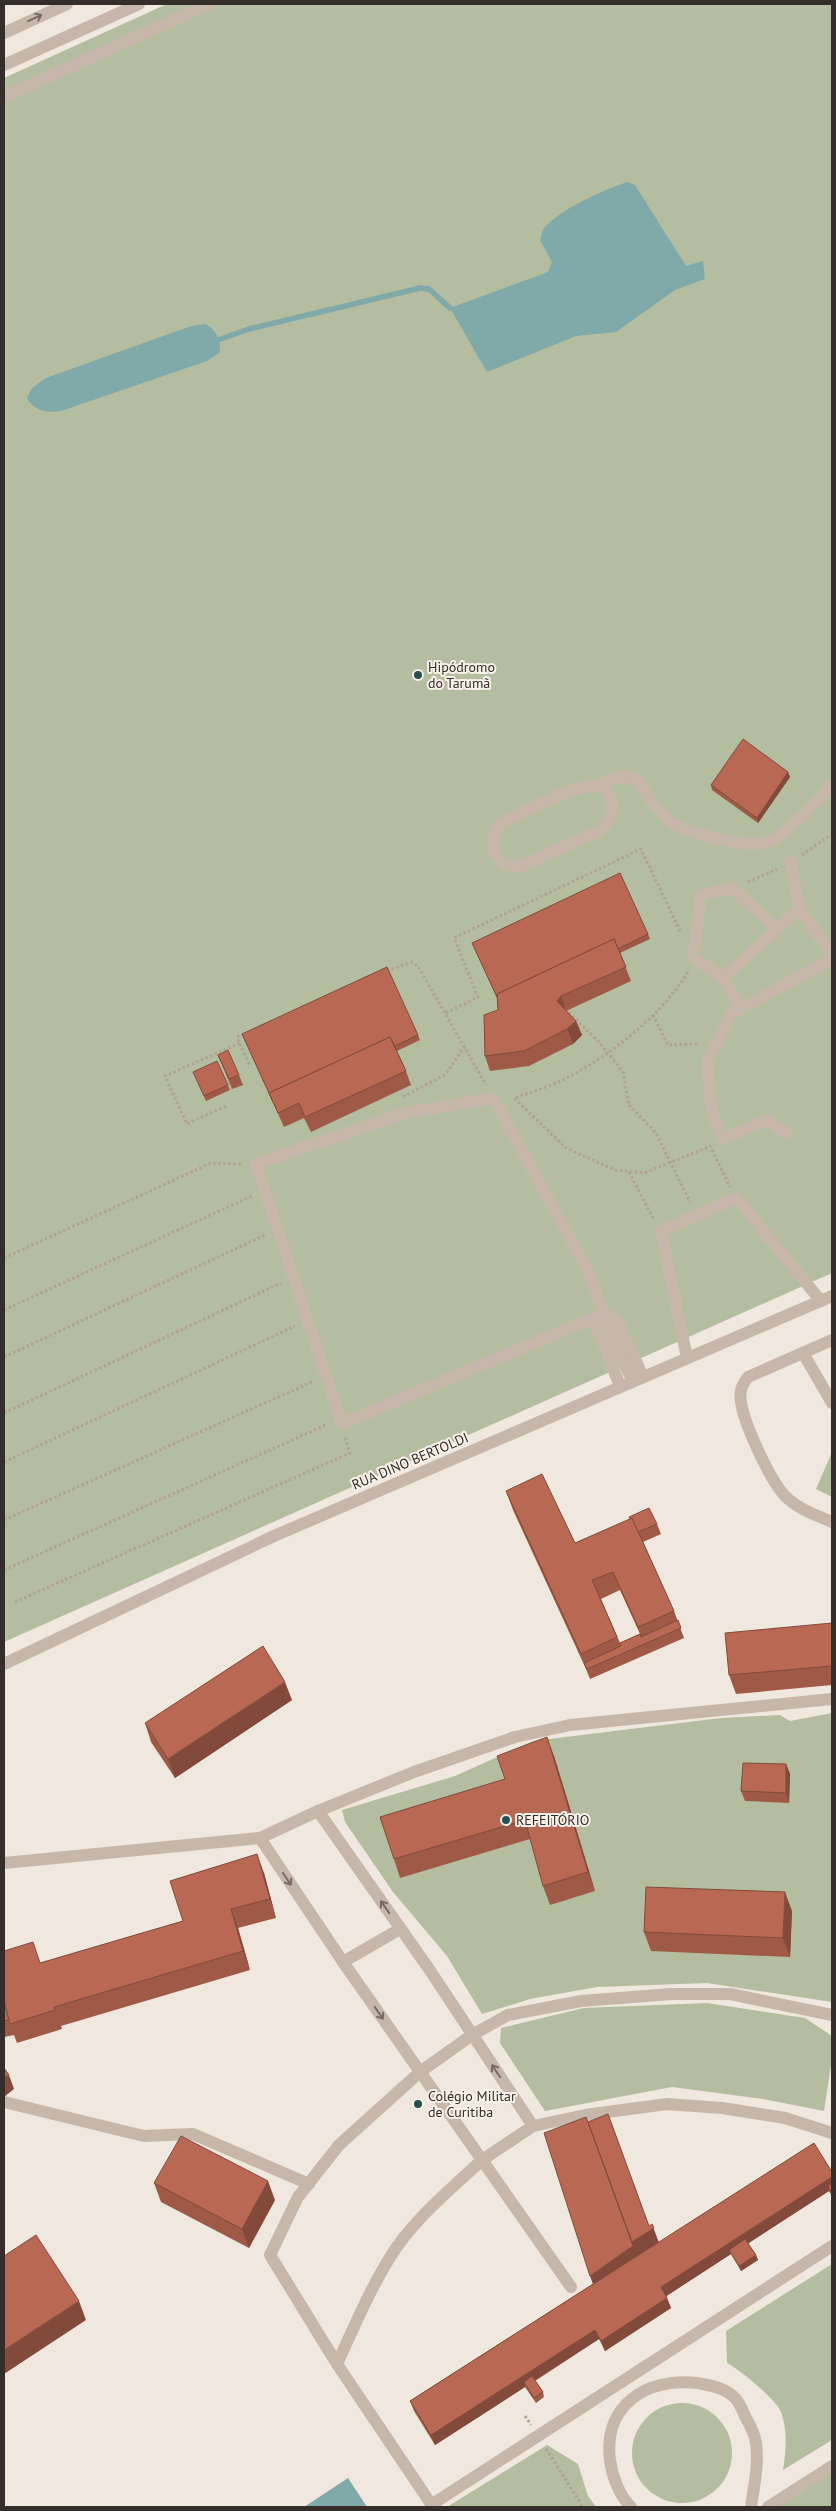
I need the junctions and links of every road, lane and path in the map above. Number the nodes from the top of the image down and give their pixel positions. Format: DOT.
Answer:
graph roads {
  1 [pos="67,4"];
  2 [pos="139,4"];
  3 [pos="209,4"];
  4 [pos="4,33"];
  5 [pos="4,65"];
  6 [pos="4,97"];
  7 [pos="598,785"];
  8 [pos="832,785"];
  9 [pos="790,862"];
  10 [pos="800,909"];
  11 [pos="778,929"];
  12 [pos="832,955"];
  13 [pos="693,957"];
  14 [pos="832,959"];
  15 [pos="384,973"];
  16 [pos="724,978"];
  17 [pos="561,1005"];
  18 [pos="741,1008"];
  19 [pos="446,1013"];
  20 [pos="653,1015"];
  21 [pos="247,1033"];
  22 [pos="240,1043"];
  23 [pos="465,1046"];
  24 [pos="707,1062"];
  25 [pos="250,1066"];
  26 [pos="493,1098"];
  27 [pos="396,1101"];
  28 [pos="226,1106"];
  29 [pos="786,1134"];
  30 [pos="723,1139"];
  31 [pos="710,1146"];
  32 [pos="671,1161"];
  33 [pos="256,1164"];
  34 [pos="629,1172"];
  35 [pos="264,1191"];
  36 [pos="736,1198"];
  37 [pos="696,1216"];
  38 [pos="277,1230"];
  39 [pos="661,1231"];
  40 [pos="4,1258"];
  41 [pos="293,1277"];
  42 [pos="827,1298"];
  43 [pos="4,1310"];
  44 [pos="598,1316"];
  45 [pos="307,1320"];
  46 [pos="832,1340"];
  47 [pos="803,1353"];
  48 [pos="4,1356"];
  49 [pos="687,1358"];
  50 [pos="326,1375"];
  51 [pos="638,1379"];
  52 [pos="620,1386"];
  53 [pos="832,1403"];
  54 [pos="4,1413"];
  55 [pos="341,1422"];
  56 [pos="4,1462"];
  57 [pos="4,1520"];
  58 [pos="832,1522"];
  59 [pos="4,1570"];
  60 [pos="15,1602"];
  61 [pos="4,1664"];
  62 [pos="832,1699"];
  63 [pos="318,1811"];
  64 [pos="260,1838"];
  65 [pos="4,1863"];
  66 [pos="400,1929"];
  67 [pos="343,1962"];
  68 [pos="832,2015"];
  69 [pos="472,2035"];
  70 [pos="420,2072"];
  71 [pos="4,2102"];
  72 [pos="532,2126"];
  73 [pos="832,2133"];
  74 [pos="482,2160"];
  75 [pos="309,2184"];
  76 [pos="832,2246"];
  77 [pos="571,2288"];
  78 [pos="337,2364"];
  79 [pos="626,2379"];
  80 [pos="636,2395"];
  81 [pos="525,2416"];
  82 [pos="538,2436"];
  83 [pos="832,2466"];
  84 [pos="432,2506"];
  85 [pos="583,2507"];
  86 [pos="631,2507"];
  87 [pos="751,2507"];
  88 [pos="768,2507"];
  4 -- 1 [label="street, one-way"];
  2 -- 5 [label="street"];
  3 -- 6 [label="street"];
  7 -- 7 [label="street"];
  7 -- 8 [label="street"];
  9 -- 10 [label="street"];
  10 -- 11 [label="street"];
  10 -- 12 [label="street"];
  11 -- 13 [label="street"];
  11 -- 16 [label="street"];
  13 -- 16 [label="street"];
  13 -- 19 [label="path"];
  13 -- 20 [label="path"];
  14 -- 18 [label="street"];
  15 -- 19 [label="path"];
  16 -- 18 [label="street"];
  17 -- 32 [label="path, bridge"];
  18 -- 24 [label="street"];
  19 -- 23 [label="path"];
  20 -- 24 [label="path"];
  20 -- 34 [label="path"];
  21 -- 22 [label="path"];
  22 -- 25 [label="path"];
  22 -- 28 [label="path"];
  23 -- 26 [label="path"];
  23 -- 27 [label="path"];
  24 -- 30 [label="street"];
  26 -- 33 [label="street"];
  26 -- 44 [label="street"];
  29 -- 30 [label="street"];
  30 -- 31 [label="path"];
  31 -- 32 [label="path"];
  31 -- 36 [label="path"];
  32 -- 34 [label="path"];
  32 -- 37 [label="path"];
  33 -- 35 [label="street"];
  33 -- 40 [label="path"];
  34 -- 39 [label="path"];
  35 -- 38 [label="street"];
  35 -- 43 [label="path"];
  36 -- 37 [label="street"];
  36 -- 42 [label="street"];
  37 -- 39 [label="street"];
  38 -- 41 [label="street"];
  38 -- 48 [label="path"];
  39 -- 49 [label="street"];
  41 -- 45 [label="street"];
  41 -- 54 [label="path"];
  42 -- 49 [label="street, RUA DINO BERTOLDI"];
  44 -- 51 [label="street"];
  44 -- 52 [label="street"];
  44 -- 55 [label="street"];
  45 -- 50 [label="street"];
  45 -- 56 [label="path"];
  46 -- 47 [label="street"];
  47 -- 53 [label="street"];
  47 -- 58 [label="street"];
  49 -- 51 [label="street, RUA DINO BERTOLDI"];
  50 -- 55 [label="street"];
  50 -- 57 [label="path"];
  51 -- 52 [label="street, RUA DINO BERTOLDI"];
  52 -- 61 [label="street, RUA DINO BERTOLDI"];
  55 -- 59 [label="path"];
  55 -- 60 [label="path"];
  62 -- 63 [label="street"];
  63 -- 64 [label="street"];
  66 -- 63 [label="street, one-way"];
  64 -- 65 [label="street"];
  64 -- 67 [label="street, one-way"];
  66 -- 67 [label="street"];
  66 -- 69 [label="street"];
  67 -- 70 [label="street, one-way"];
  68 -- 69 [label="street"];
  69 -- 70 [label="street"];
  72 -- 69 [label="street, one-way"];
  70 -- 74 [label="street"];
  70 -- 75 [label="street"];
  71 -- 75 [label="street"];
  72 -- 73 [label="street"];
  72 -- 74 [label="street"];
  74 -- 77 [label="street"];
  74 -- 78 [label="street"];
  75 -- 78 [label="street"];
  76 -- 79 [label="street"];
  78 -- 84 [label="street"];
  79 -- 80 [label="street"];
  79 -- 82 [label="street"];
  80 -- 86 [label="street"];
  80 -- 87 [label="street"];
  81 -- 82 [label="path"];
  82 -- 84 [label="street"];
  82 -- 85 [label="path"];
  83 -- 88 [label="street"];
}
